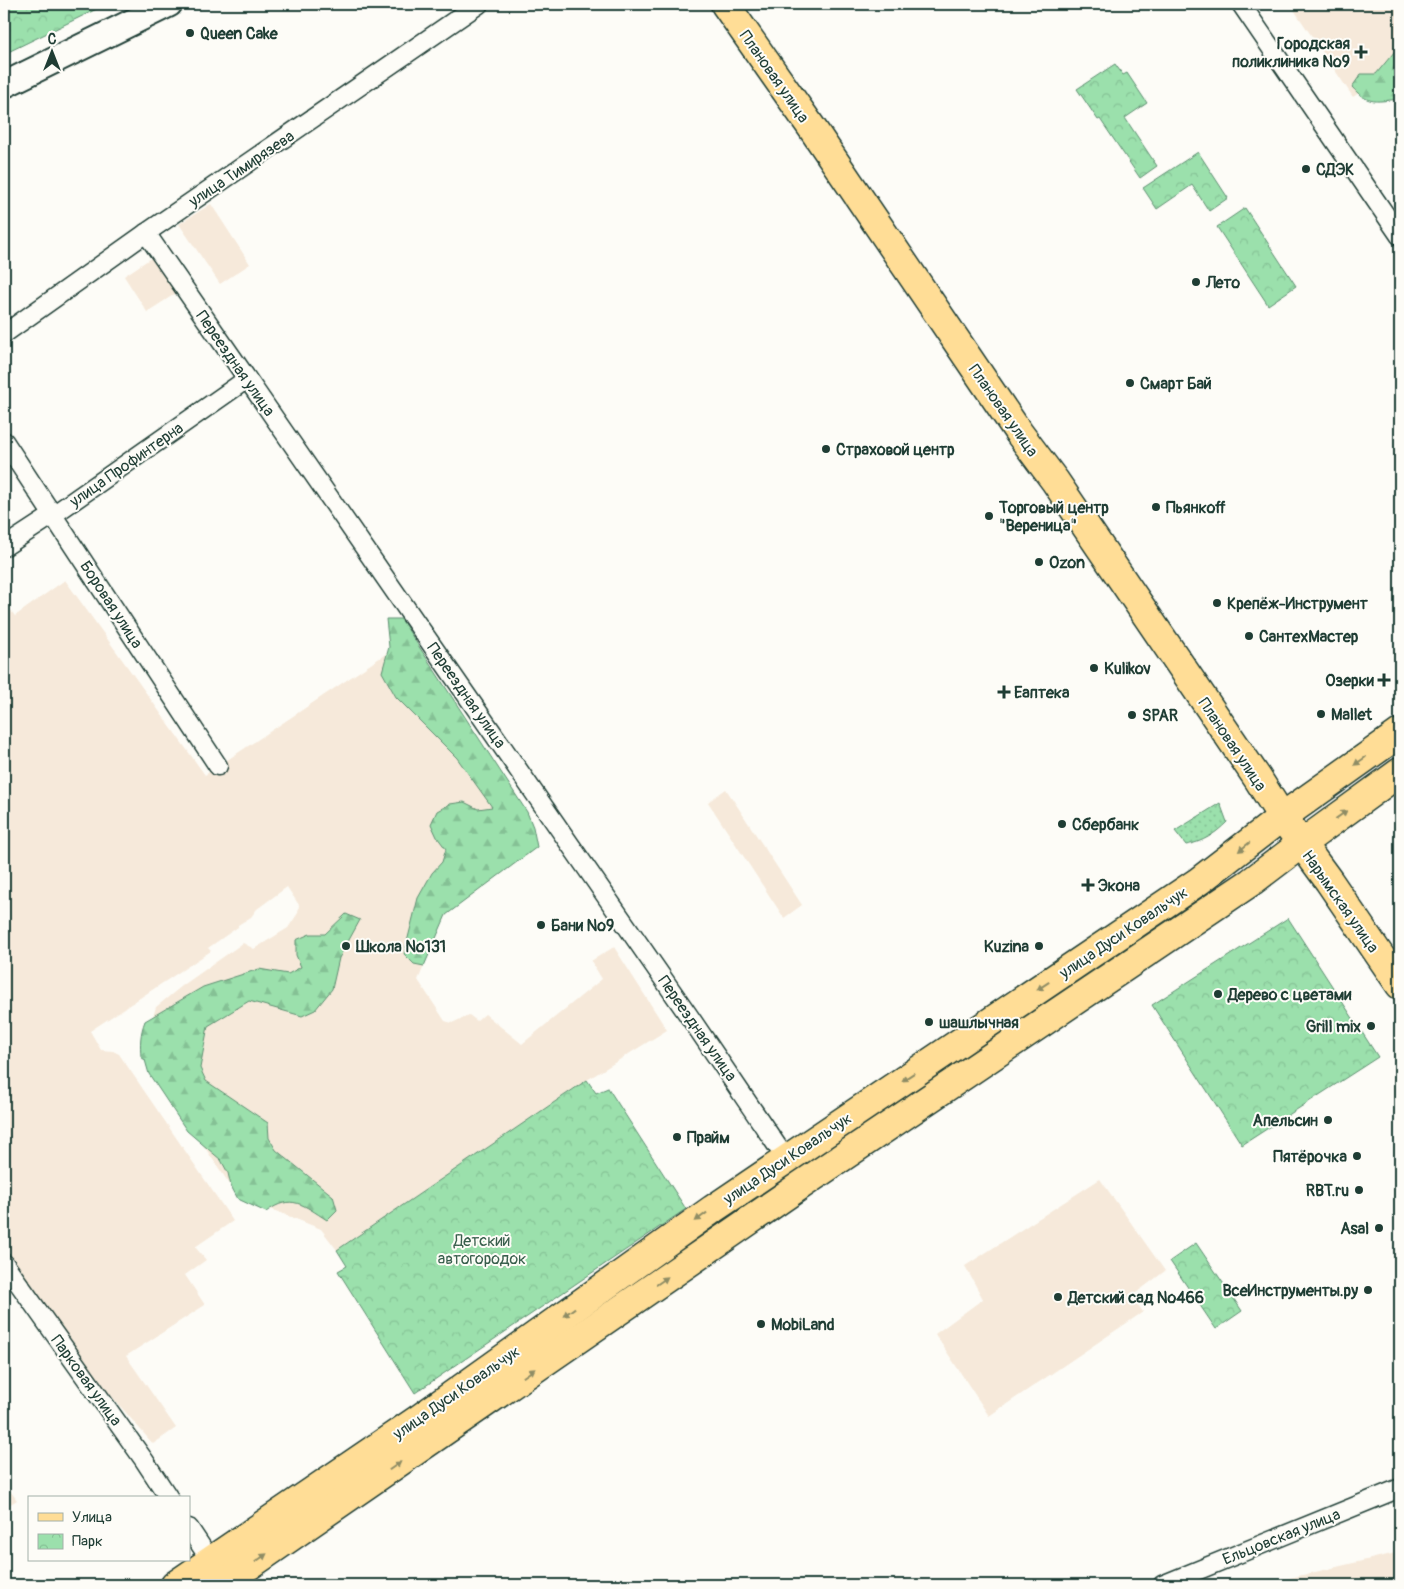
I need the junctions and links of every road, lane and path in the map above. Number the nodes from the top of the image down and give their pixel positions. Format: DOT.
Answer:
graph roads {
  1 [pos="169,4"];
  2 [pos="479,4"];
  3 [pos="725,4"];
  4 [pos="1240,4"];
  5 [pos="4,84"];
  6 [pos="146,233"];
  7 [pos="1400,236"];
  8 [pos="4,334"];
  9 [pos="247,378"];
  10 [pos="4,441"];
  11 [pos="53,514"];
  12 [pos="4,547"];
  13 [pos="1400,733"];
  14 [pos="218,766"];
  15 [pos="1400,772"];
  16 [pos="1282,817"];
  17 [pos="1301,844"];
  18 [pos="1400,985"];
  19 [pos="786,1158"];
  20 [pos="4,1263"];
  21 [pos="1400,1488"];
  22 [pos="168,1496"];
  23 [pos="190,1530"];
  24 [pos="216,1573"];
  25 [pos="175,1585"];
  26 [pos="1162,1585"];
  1 -- 5 [label="street"];
  2 -- 6 [label="street, улица Тимирязева"];
  3 -- 16 [label="main road, Плановая улица"];
  4 -- 7 [label="street"];
  6 -- 8 [label="street, улица Тимирязева"];
  6 -- 9 [label="street, Переездная улица"];
  9 -- 11 [label="street, улица Профинтерна"];
  9 -- 19 [label="street, Переездная улица"];
  10 -- 11 [label="street, Боровая улица"];
  11 -- 12 [label="street, улица Профинтерна"];
  11 -- 14 [label="street, Боровая улица"];
  13 -- 16 [label="main road, улица Дуси Ковальчук, one-way"];
  17 -- 15 [label="main road, улица Дуси Ковальчук, one-way"];
  16 -- 17 [label="main road, Нарымская улица"];
  16 -- 19 [label="main road, улица Дуси Ковальчук, one-way"];
  17 -- 18 [label="main road, Нарымская улица"];
  24 -- 17 [label="main road, улица Дуси Ковальчук, one-way"];
  19 -- 24 [label="main road, улица Дуси Ковальчук, one-way"];
  20 -- 22 [label="street, Парковая улица"];
  21 -- 26 [label="street, Ельцовская улица"];
  23 -- 24 [label="street"];
  24 -- 25 [label="main road, улица Дуси Ковальчук"];
}
